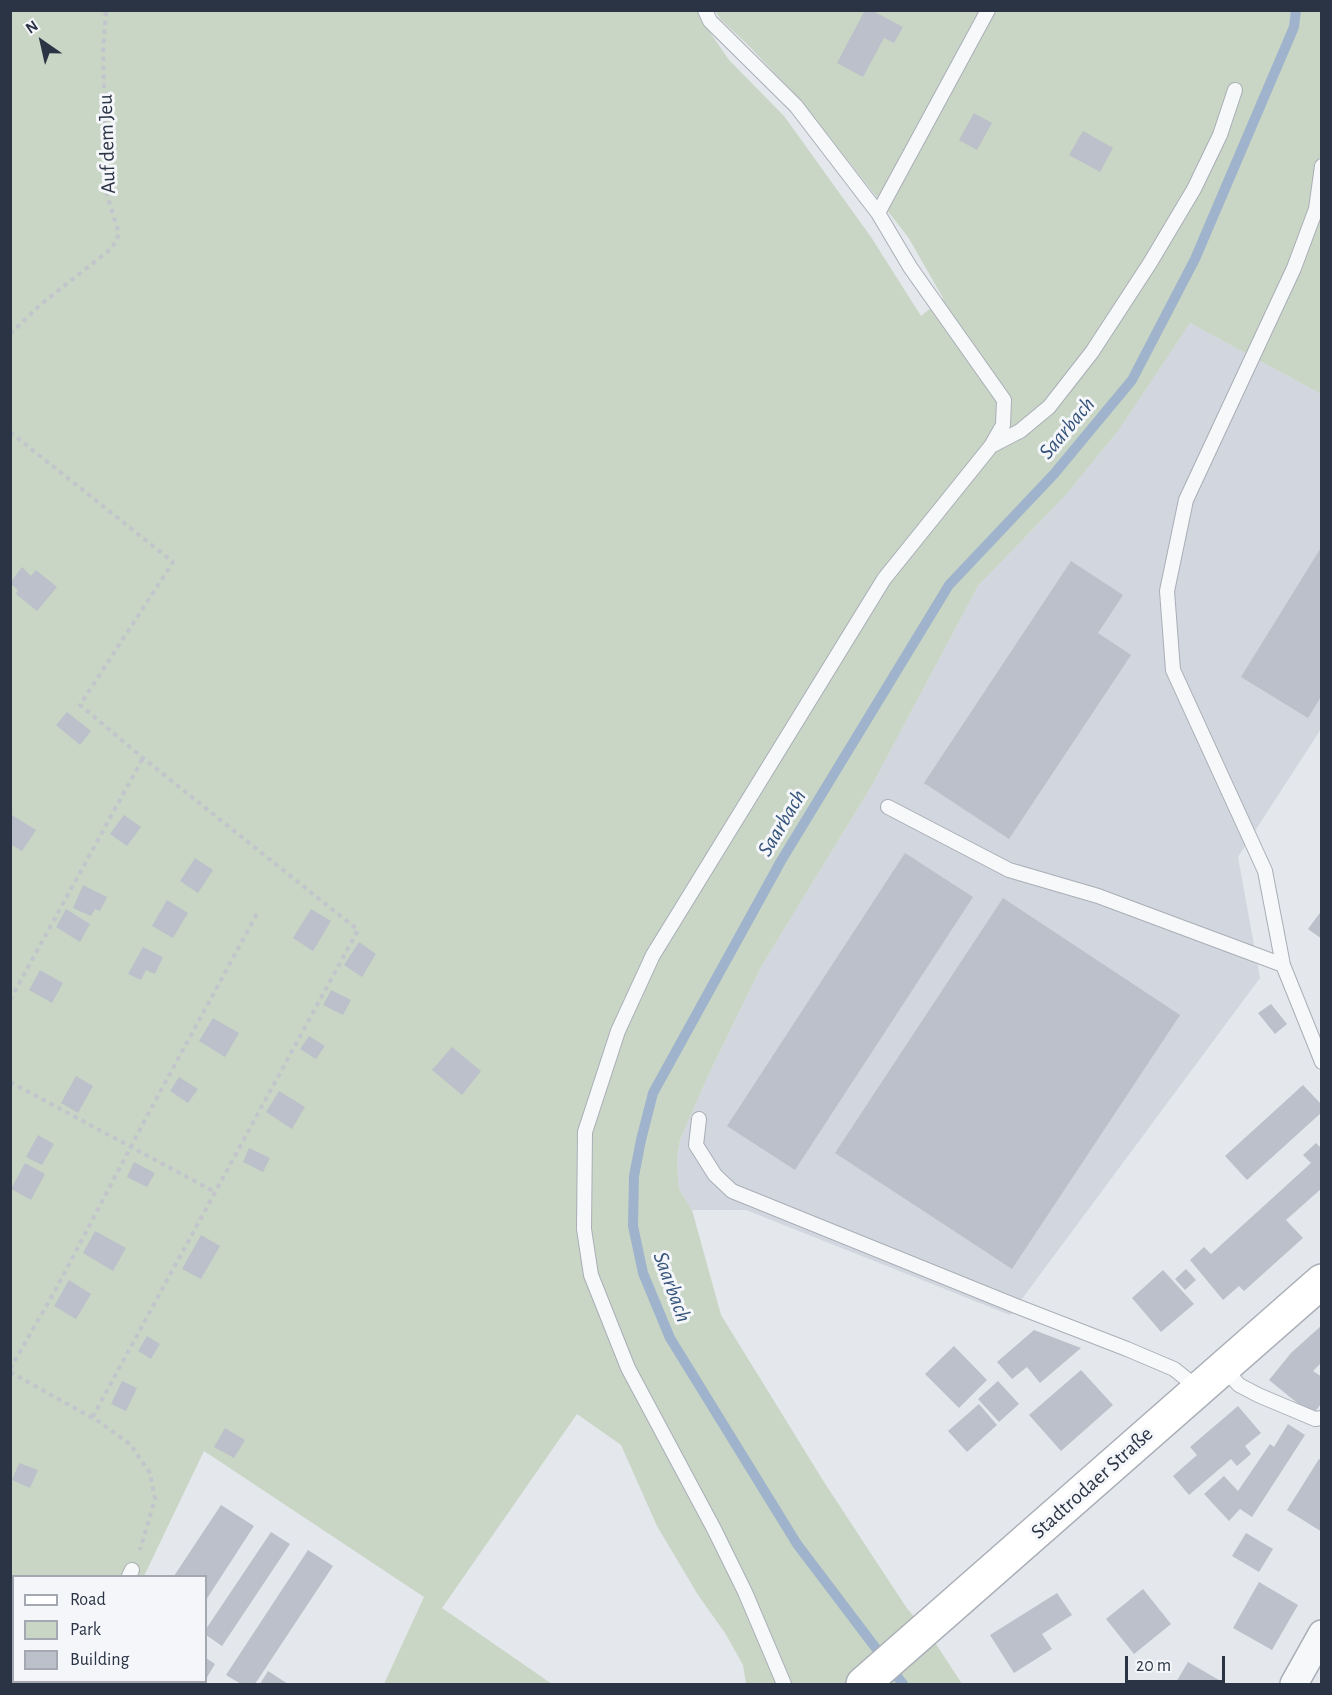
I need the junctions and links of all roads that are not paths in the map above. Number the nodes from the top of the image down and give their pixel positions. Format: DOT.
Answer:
graph roads {
  1 [pos="705,10"];
  2 [pos="988,10"];
  3 [pos="1235,90"];
  4 [pos="1322,166"];
  5 [pos="878,213"];
  6 [pos="991,446"];
  7 [pos="888,807"];
  8 [pos="1283,965"];
  9 [pos="1322,1062"];
  10 [pos="699,1119"];
  11 [pos="1322,1281"];
  12 [pos="1223,1367"];
  13 [pos="1199,1389"];
  14 [pos="1322,1418"];
  15 [pos="1322,1634"];
  16 [pos="784,1684"];
  17 [pos="863,1684"];
  18 [pos="1294,1684"];
  1 -- 5 [label="lane"];
  2 -- 5 [label="lane"];
  3 -- 6 [label="lane"];
  4 -- 8 [label="lane"];
  5 -- 6 [label="lane"];
  6 -- 16 [label="lane"];
  7 -- 8 [label="lane"];
  8 -- 9 [label="lane"];
  10 -- 13 [label="lane"];
  11 -- 12 [label="main road, Stadtrodaer Straße"];
  12 -- 13 [label="main road, Stadtrodaer Straße"];
  12 -- 14 [label="lane"];
  13 -- 17 [label="main road, Stadtrodaer Straße"];
  15 -- 18 [label="street"];
}
